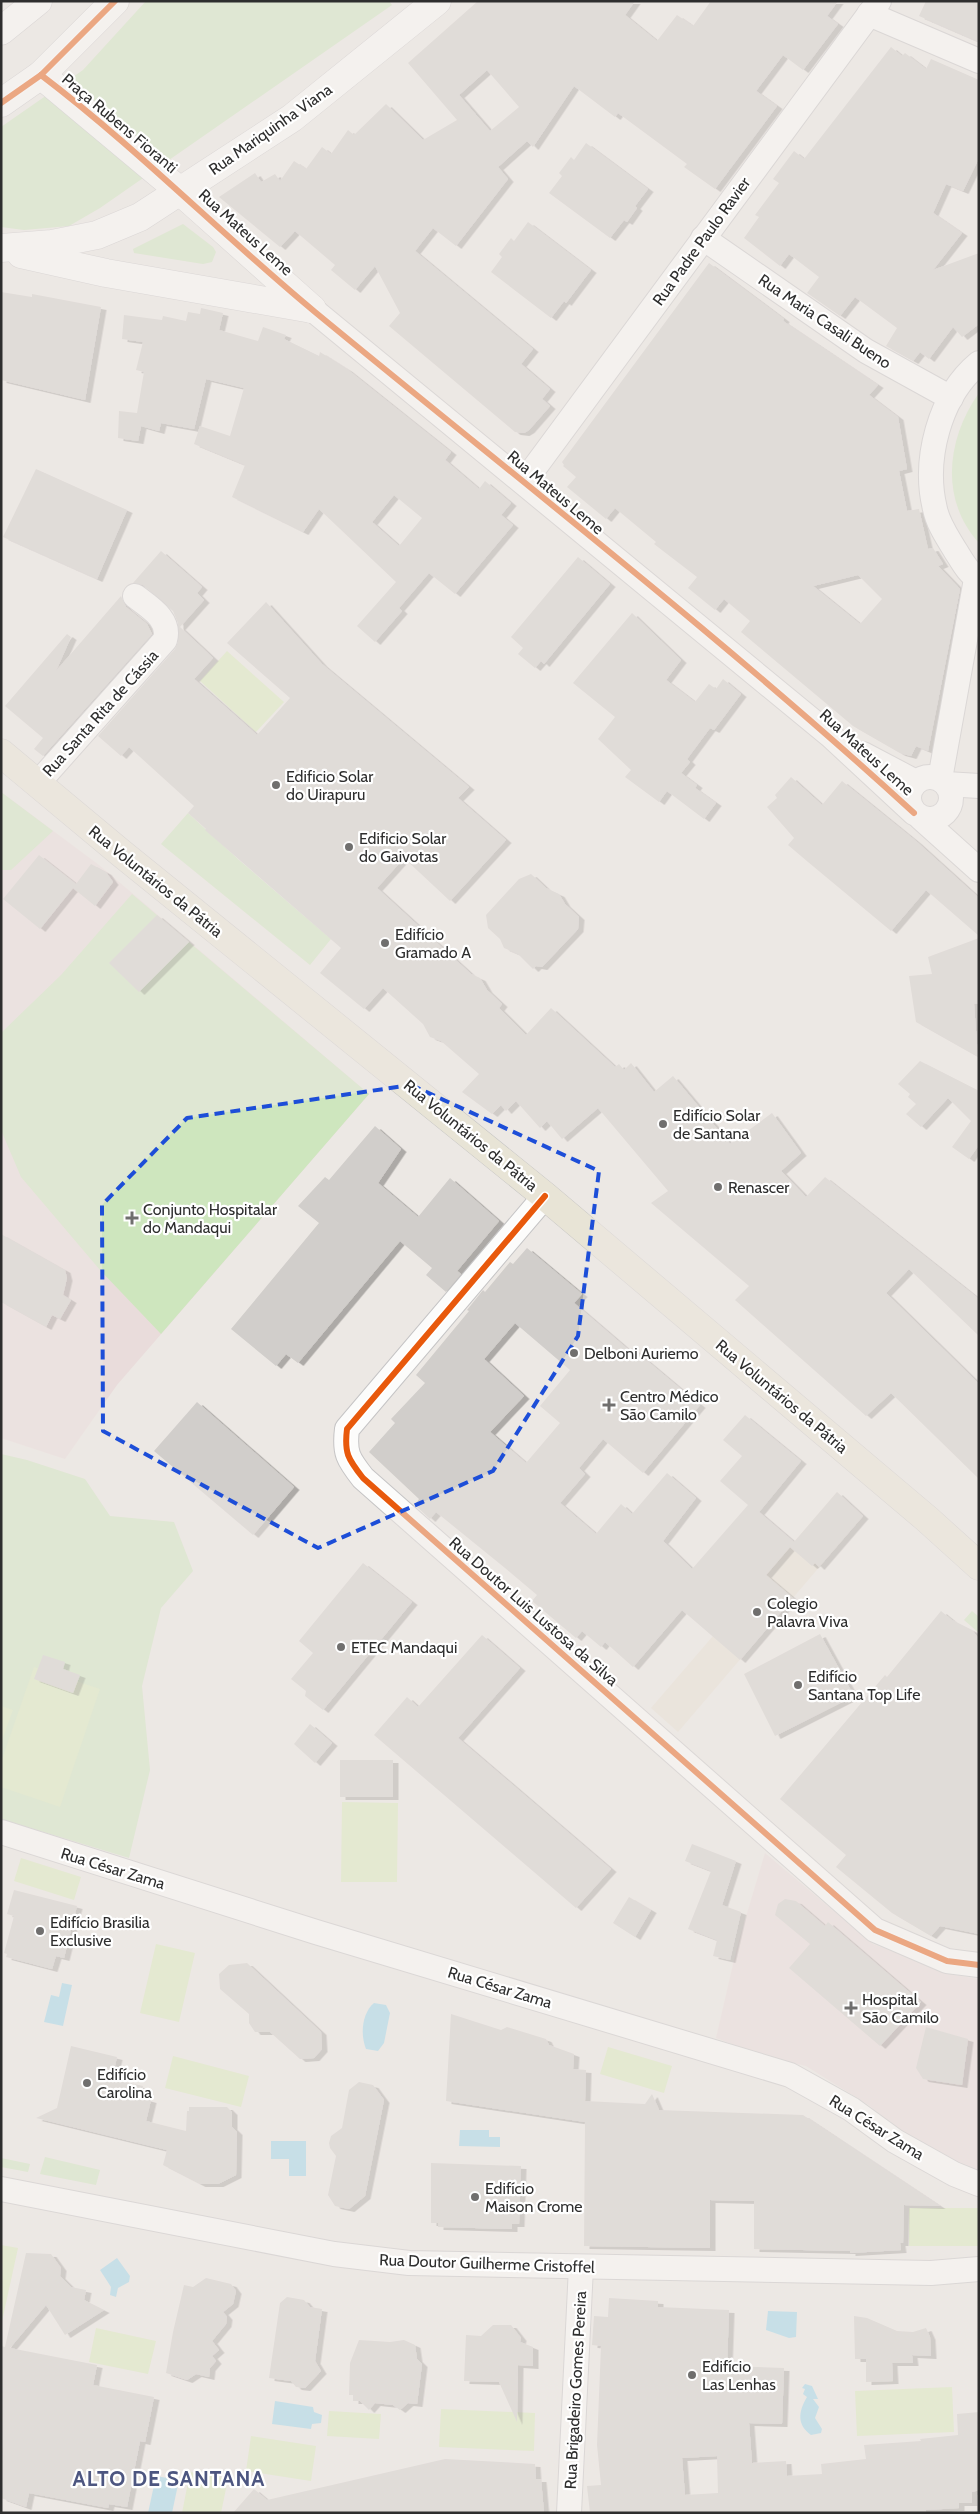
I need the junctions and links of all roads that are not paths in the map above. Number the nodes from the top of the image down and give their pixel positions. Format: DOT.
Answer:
graph roads {
  1 [pos="38,1"];
  2 [pos="115,1"];
  3 [pos="437,1"];
  4 [pos="874,8"];
  5 [pos="1,31"];
  6 [pos="979,61"];
  7 [pos="41,76"];
  8 [pos="1,84"];
  9 [pos="1,103"];
  10 [pos="181,192"];
  11 [pos="703,238"];
  12 [pos="1,249"];
  13 [pos="312,309"];
  14 [pos="979,363"];
  15 [pos="951,398"];
  16 [pos="524,482"];
  17 [pos="977,579"];
  18 [pos="135,596"];
  19 [pos="831,736"];
  20 [pos="1,753"];
  21 [pos="916,782"];
  22 [pos="943,782"];
  23 [pos="37,784"];
  24 [pos="979,786"];
  25 [pos="979,801"];
  26 [pos="947,811"];
  27 [pos="917,815"];
  28 [pos="975,867"];
  29 [pos="546,1196"];
  30 [pos="979,1566"];
  31 [pos="1,1832"];
  32 [pos="979,1964"];
  33 [pos="979,2184"];
  34 [pos="1,2189"];
  35 [pos="581,2267"];
  36 [pos="979,2269"];
  37 [pos="569,2513"];
  1 -- 5 [label="street"];
  2 -- 7 [label="street"];
  3 -- 10 [label="street, Rua Mariquinha Viana"];
  4 -- 6 [label="street"];
  4 -- 11 [label="street, Rua Padre Paulo Ravier"];
  7 -- 8 [label="street"];
  7 -- 9 [label="street"];
  7 -- 10 [label="street, Praça Rubens Fioranti"];
  10 -- 12 [label="street, Rua Mariquinha Viana"];
  10 -- 13 [label="street, Rua Mateus Leme"];
  11 -- 15 [label="street, Rua Maria Casali Bueno"];
  11 -- 16 [label="street, Rua Padre Paulo Ravier"];
  12 -- 13 [label="street, Rua Mariquinha Viana"];
  13 -- 16 [label="street, Rua Mateus Leme"];
  14 -- 15 [label="street"];
  15 -- 17 [label="street"];
  16 -- 19 [label="street, Rua Mateus Leme"];
  17 -- 22 [label="street"];
  18 -- 23 [label="street, Rua Santa Rita de Cássia"];
  19 -- 21 [label="street, Rua Mateus Leme"];
  19 -- 27 [label="street, Rua Mateus Leme"];
  20 -- 23 [label="main road, Rua Voluntários da Pátria"];
  21 -- 22 [label="street"];
  21 -- 27 [label="street"];
  22 -- 24 [label="street"];
  22 -- 26 [label="street"];
  23 -- 29 [label="main road, Rua Voluntários da Pátria"];
  25 -- 26 [label="street"];
  26 -- 27 [label="street"];
  26 -- 28 [label="street, Rua Mateus Leme"];
  27 -- 28 [label="street, Rua Mateus Leme"];
  29 -- 30 [label="main road, Rua Voluntários da Pátria"];
  29 -- 32 [label="street, Rua Doutor Luis Lustosa da Silva"];
  31 -- 33 [label="street, Rua César Zama"];
  34 -- 35 [label="street, Rua Doutor Guilherme Cristoffel"];
  35 -- 36 [label="street, Rua Doutor Guilherme Cristoffel"];
  35 -- 37 [label="street, Rua Brigadeiro Gomes Pereira"];
}
